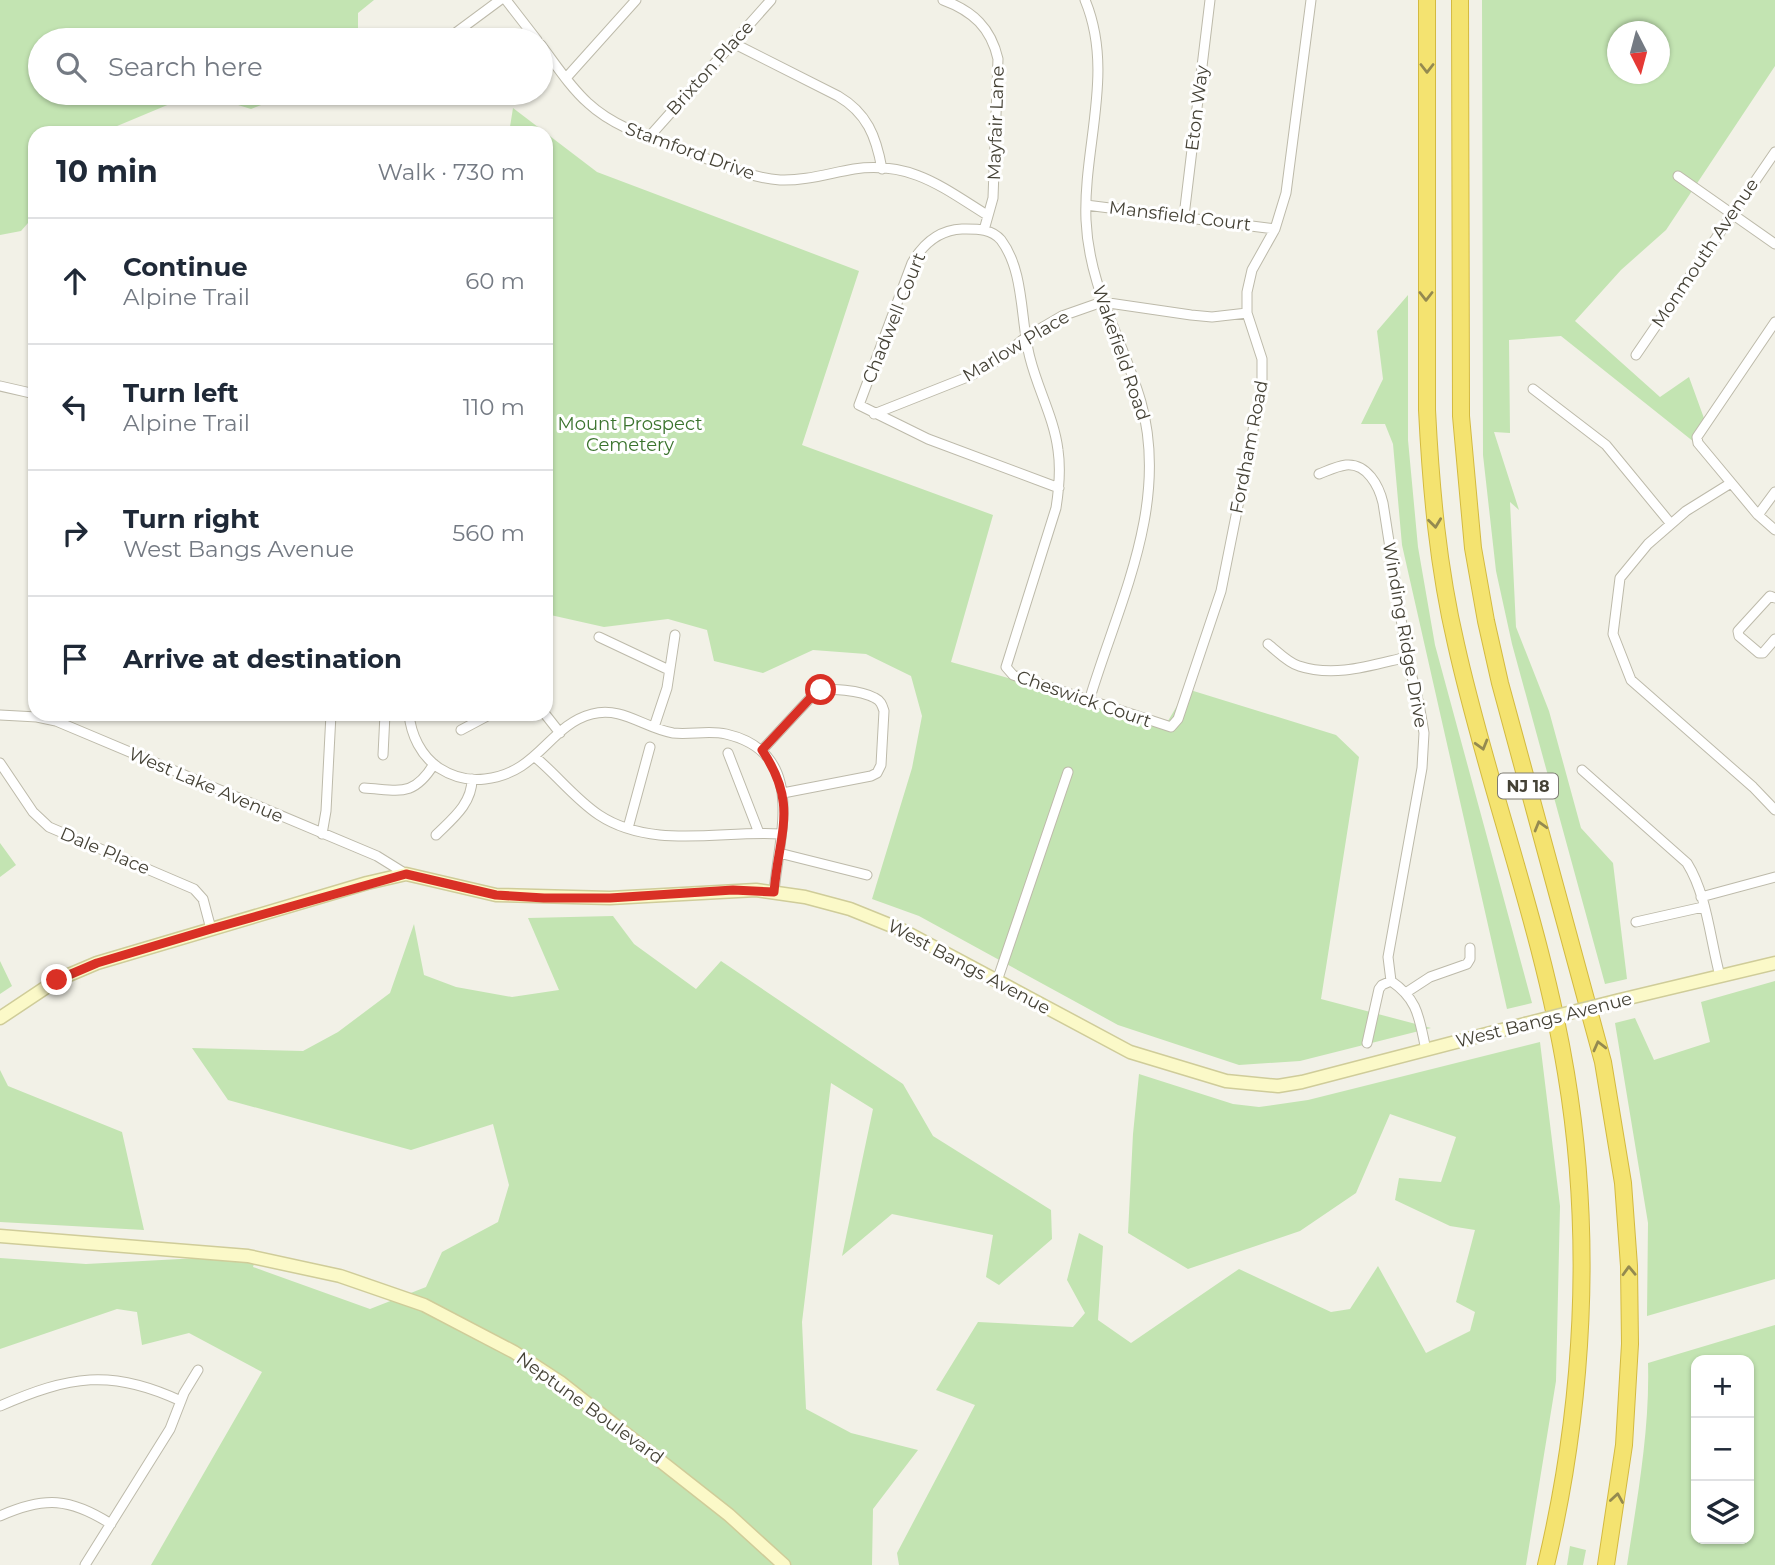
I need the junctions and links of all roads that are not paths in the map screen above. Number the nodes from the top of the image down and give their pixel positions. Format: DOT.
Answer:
graph roads {
  1 [pos="500,0"];
  2 [pos="506,0"];
  3 [pos="636,0"];
  4 [pos="771,0"];
  5 [pos="943,0"];
  6 [pos="1084,0"];
  7 [pos="1210,0"];
  8 [pos="1311,0"];
  9 [pos="1426,0"];
  10 [pos="1460,0"];
  11 [pos="462,28"];
  12 [pos="528,28"];
  13 [pos="733,43"];
  14 [pos="553,61"];
  15 [pos="566,78"];
  16 [pos="649,137"];
  17 [pos="1775,152"];
  18 [pos="882,169"];
  19 [pos="1678,176"];
  20 [pos="1086,205"];
  21 [pos="1732,214"];
  22 [pos="987,215"];
  23 [pos="1184,216"];
  24 [pos="984,229"];
  25 [pos="1275,229"];
  26 [pos="1775,244"];
  27 [pos="1102,302"];
  28 [pos="1247,313"];
  29 [pos="1775,322"];
  30 [pos="1026,337"];
  31 [pos="1636,355"];
  32 [pos="0,386"];
  33 [pos="1533,389"];
  34 [pos="28,392"];
  35 [pos="874,414"];
  36 [pos="1318,474"];
  37 [pos="1731,483"];
  38 [pos="1059,488"];
  39 [pos="1775,492"];
  40 [pos="1758,515"];
  41 [pos="1671,524"];
  42 [pos="1775,530"];
  43 [pos="1775,598"];
  44 [pos="675,635"];
  45 [pos="599,637"];
  46 [pos="1775,639"];
  47 [pos="1268,644"];
  48 [pos="1407,657"];
  49 [pos="669,670"];
  50 [pos="1090,701"];
  51 [pos="0,715"];
  52 [pos="28,717"];
  53 [pos="56,721"];
  54 [pos="331,721"];
  55 [pos="385,721"];
  56 [pos="412,721"];
  57 [pos="478,721"];
  58 [pos="551,721"];
  59 [pos="654,727"];
  60 [pos="1171,727"];
  61 [pos="461,730"];
  62 [pos="560,733"];
  63 [pos="650,747"];
  64 [pos="762,750"];
  65 [pos="728,753"];
  66 [pos="383,755"];
  67 [pos="535,757"];
  68 [pos="0,763"];
  69 [pos="434,764"];
  70 [pos="1582,770"];
  71 [pos="1068,772"];
  72 [pos="472,779"];
  73 [pos="364,788"];
  74 [pos="783,793"];
  75 [pos="1775,810"];
  76 [pos="628,828"];
  77 [pos="759,833"];
  78 [pos="322,834"];
  79 [pos="781,834"];
  80 [pos="436,835"];
  81 [pos="779,853"];
  82 [pos="406,874"];
  83 [pos="867,875"];
  84 [pos="1775,877"];
  85 [pos="774,892"];
  86 [pos="1702,902"];
  87 [pos="1636,922"];
  88 [pos="211,929"];
  89 [pos="1470,948"];
  90 [pos="1775,963"];
  91 [pos="1720,975"];
  92 [pos="997,981"];
  93 [pos="1391,981"];
  94 [pos="1407,992"];
  95 [pos="0,1018"];
  96 [pos="1367,1043"];
  97 [pos="1426,1050"];
  98 [pos="0,1236"];
  99 [pos="198,1370"];
  100 [pos="181,1401"];
  101 [pos="0,1406"];
  102 [pos="0,1516"];
  103 [pos="111,1524"];
  104 [pos="85,1565"];
  105 [pos="784,1565"];
  106 [pos="1546,1565"];
  107 [pos="1606,1565"];
  1 -- 11 [label="street"];
  2 -- 12 [label="street"];
  3 -- 15 [label="street"];
  4 -- 13 [label="street, Brixton Place"];
  5 -- 22 [label="street, Mayfair Lane"];
  6 -- 20 [label="street, Wakefield Road"];
  7 -- 23 [label="street, Eton Way"];
  8 -- 25 [label="street, Fordham Road"];
  9 -- 106 [label="highway, NJ 18, one-way"];
  107 -- 10 [label="highway, NJ 18, one-way"];
  13 -- 16 [label="street, Brixton Place"];
  13 -- 18 [label="street"];
  14 -- 15 [label="street, Stamford Drive"];
  15 -- 16 [label="street, Stamford Drive"];
  16 -- 18 [label="street, Stamford Drive"];
  17 -- 21 [label="street, Monmouth Avenue"];
  18 -- 22 [label="street, Stamford Drive"];
  19 -- 21 [label="street"];
  20 -- 23 [label="street, Mansfield Court"];
  20 -- 27 [label="street, Wakefield Road"];
  21 -- 26 [label="street"];
  21 -- 31 [label="street, Monmouth Avenue"];
  22 -- 24 [label="street, Mayfair Lane"];
  23 -- 25 [label="street, Mansfield Court"];
  24 -- 30 [label="street"];
  24 -- 35 [label="street, Chadwell Court"];
  25 -- 28 [label="street, Fordham Road"];
  27 -- 28 [label="street, Marlow Place"];
  27 -- 30 [label="street, Marlow Place"];
  27 -- 50 [label="street, Wakefield Road"];
  28 -- 60 [label="street, Fordham Road"];
  29 -- 37 [label="street"];
  30 -- 35 [label="street, Marlow Place"];
  30 -- 38 [label="street"];
  32 -- 34 [label="street"];
  33 -- 41 [label="street"];
  35 -- 38 [label="street"];
  36 -- 48 [label="street, Winding Ridge Drive"];
  37 -- 40 [label="street"];
  37 -- 41 [label="street"];
  38 -- 50 [label="street, Cheswick Court"];
  39 -- 40 [label="street"];
  40 -- 42 [label="street"];
  41 -- 75 [label="street"];
  43 -- 46 [label="street"];
  44 -- 49 [label="street"];
  45 -- 49 [label="street"];
  47 -- 48 [label="street"];
  48 -- 93 [label="street, Winding Ridge Drive"];
  49 -- 59 [label="street"];
  50 -- 60 [label="street, Cheswick Court"];
  51 -- 52 [label="street, West Lake Avenue"];
  53 -- 78 [label="street, West Lake Avenue"];
  54 -- 78 [label="street"];
  55 -- 66 [label="street"];
  56 -- 69 [label="street"];
  57 -- 61 [label="street"];
  58 -- 62 [label="street"];
  59 -- 62 [label="street"];
  59 -- 64 [label="street"];
  62 -- 67 [label="street"];
  63 -- 76 [label="street"];
  64 -- 74 [label="street"];
  64 -- 74 [label="street"];
  65 -- 77 [label="street"];
  67 -- 72 [label="street"];
  67 -- 76 [label="street"];
  68 -- 88 [label="street, Dale Place"];
  69 -- 72 [label="street"];
  69 -- 73 [label="street"];
  70 -- 86 [label="street"];
  71 -- 92 [label="street"];
  72 -- 80 [label="street"];
  74 -- 79 [label="street"];
  76 -- 77 [label="street"];
  77 -- 79 [label="street"];
  78 -- 82 [label="street, West Lake Avenue"];
  79 -- 81 [label="street"];
  81 -- 83 [label="street"];
  81 -- 85 [label="street"];
  82 -- 85 [label="street, West Bangs Avenue"];
  82 -- 88 [label="street, West Bangs Avenue"];
  84 -- 86 [label="street"];
  85 -- 92 [label="street, West Bangs Avenue"];
  86 -- 87 [label="street"];
  86 -- 91 [label="street"];
  88 -- 95 [label="street, West Bangs Avenue"];
  89 -- 94 [label="street"];
  90 -- 91 [label="street, West Bangs Avenue"];
  91 -- 97 [label="street, West Bangs Avenue, bridge"];
  92 -- 97 [label="street, West Bangs Avenue"];
  93 -- 94 [label="street"];
  93 -- 96 [label="street"];
  94 -- 97 [label="street"];
  98 -- 105 [label="street, Neptune Boulevard"];
  99 -- 100 [label="street"];
  100 -- 101 [label="street"];
  100 -- 103 [label="street"];
  102 -- 103 [label="street"];
  103 -- 104 [label="street"];
}
